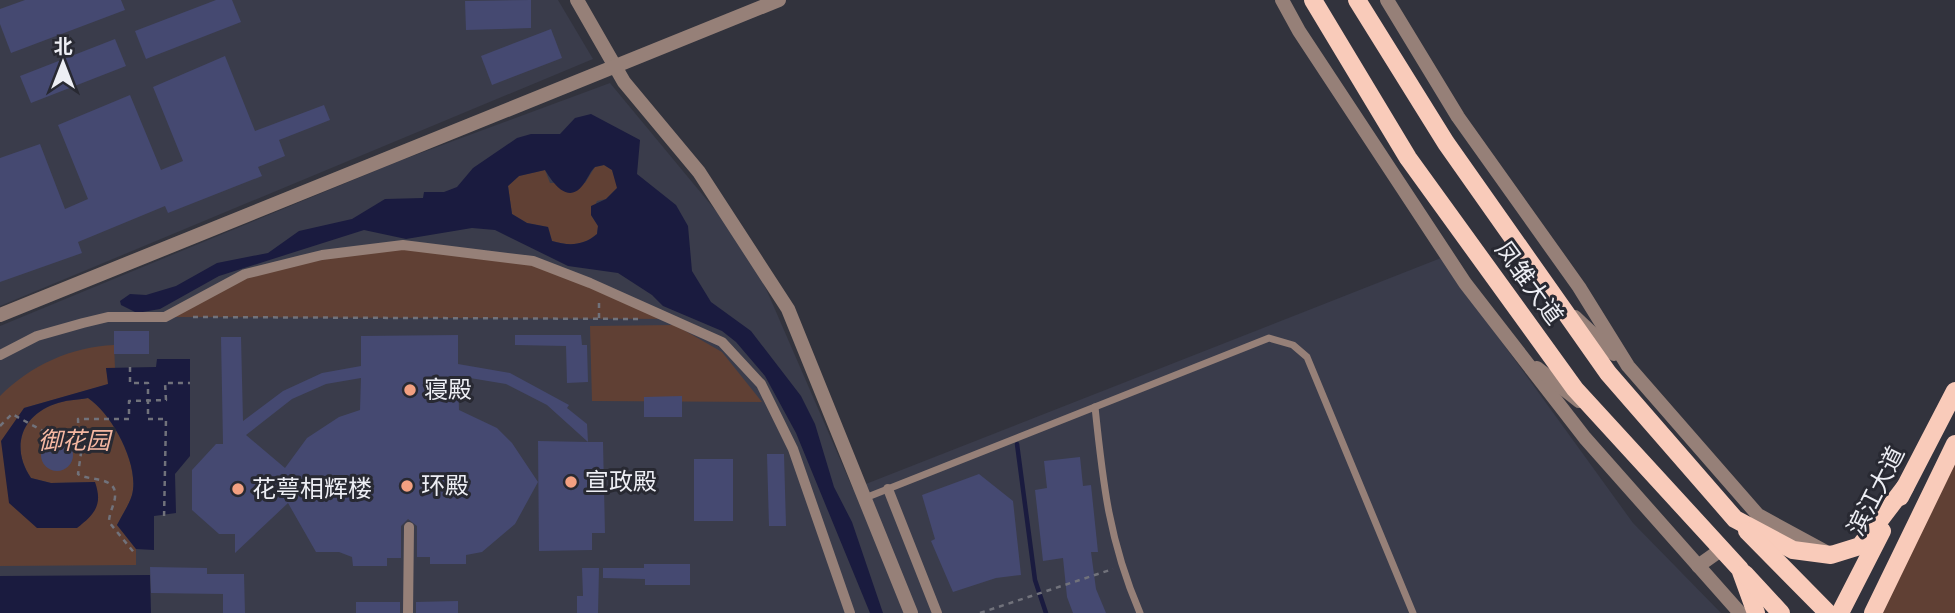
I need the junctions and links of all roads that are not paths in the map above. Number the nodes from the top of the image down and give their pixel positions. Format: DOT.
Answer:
graph roads {
  1 [pos="577,0"];
  2 [pos="779,0"];
  3 [pos="1282,0"];
  4 [pos="1313,0"];
  5 [pos="1357,0"];
  6 [pos="1387,0"];
  7 [pos="614,65"];
  8 [pos="1552,296"];
  9 [pos="0,315"];
  10 [pos="1520,354"];
  11 [pos="0,355"];
  12 [pos="1628,366"];
  13 [pos="1955,391"];
  14 [pos="1095,407"];
  15 [pos="1607,424"];
  16 [pos="1955,444"];
  17 [pos="1905,487"];
  18 [pos="888,489"];
  19 [pos="865,498"];
  20 [pos="1740,524"];
  21 [pos="409,527"];
  22 [pos="1722,549"];
  23 [pos="1831,555"];
  24 [pos="1698,566"];
  25 [pos="1740,569"];
  26 [pos="408,613"];
  27 [pos="850,613"];
  28 [pos="911,613"];
  29 [pos="937,613"];
  30 [pos="1140,613"];
  31 [pos="1413,613"];
  32 [pos="1740,613"];
  33 [pos="1756,613"];
  34 [pos="1781,613"];
  35 [pos="1828,613"];
  36 [pos="1840,613"];
  37 [pos="1873,613"];
  1 -- 7 [label="street"];
  2 -- 7 [label="street"];
  3 -- 10 [label="street"];
  4 -- 15 [label="main road, 凤雏大道"];
  5 -- 8 [label="main road, 凤雏大道"];
  6 -- 12 [label="street"];
  7 -- 9 [label="street"];
  7 -- 19 [label="street"];
  8 -- 12 [label="street"];
  8 -- 20 [label="main road, 凤雏大道"];
  10 -- 15 [label="street"];
  10 -- 24 [label="street"];
  11 -- 27 [label="street"];
  12 -- 23 [label="street"];
  13 -- 17 [label="main road, 滨江大道"];
  14 -- 18 [label="lane"];
  14 -- 30 [label="lane"];
  14 -- 31 [label="lane"];
  15 -- 22 [label="main road, 凤雏大道"];
  16 -- 37 [label="main road, 滨江大道"];
  17 -- 23 [label="main road, 凤雏大道"];
  17 -- 36 [label="main road, 滨江大道"];
  18 -- 19 [label="lane"];
  18 -- 29 [label="street"];
  19 -- 28 [label="street"];
  20 -- 22 [label="main road"];
  20 -- 23 [label="main road, 凤雏大道"];
  20 -- 35 [label="main road, 凤雏大道"];
  21 -- 26 [label="street"];
  22 -- 24 [label="street"];
  22 -- 25 [label="main road, 凤雏大道"];
  24 -- 32 [label="street"];
  25 -- 33 [label="main road, 凤雏大道"];
  25 -- 34 [label="main road, 凤雏大道"];
}
